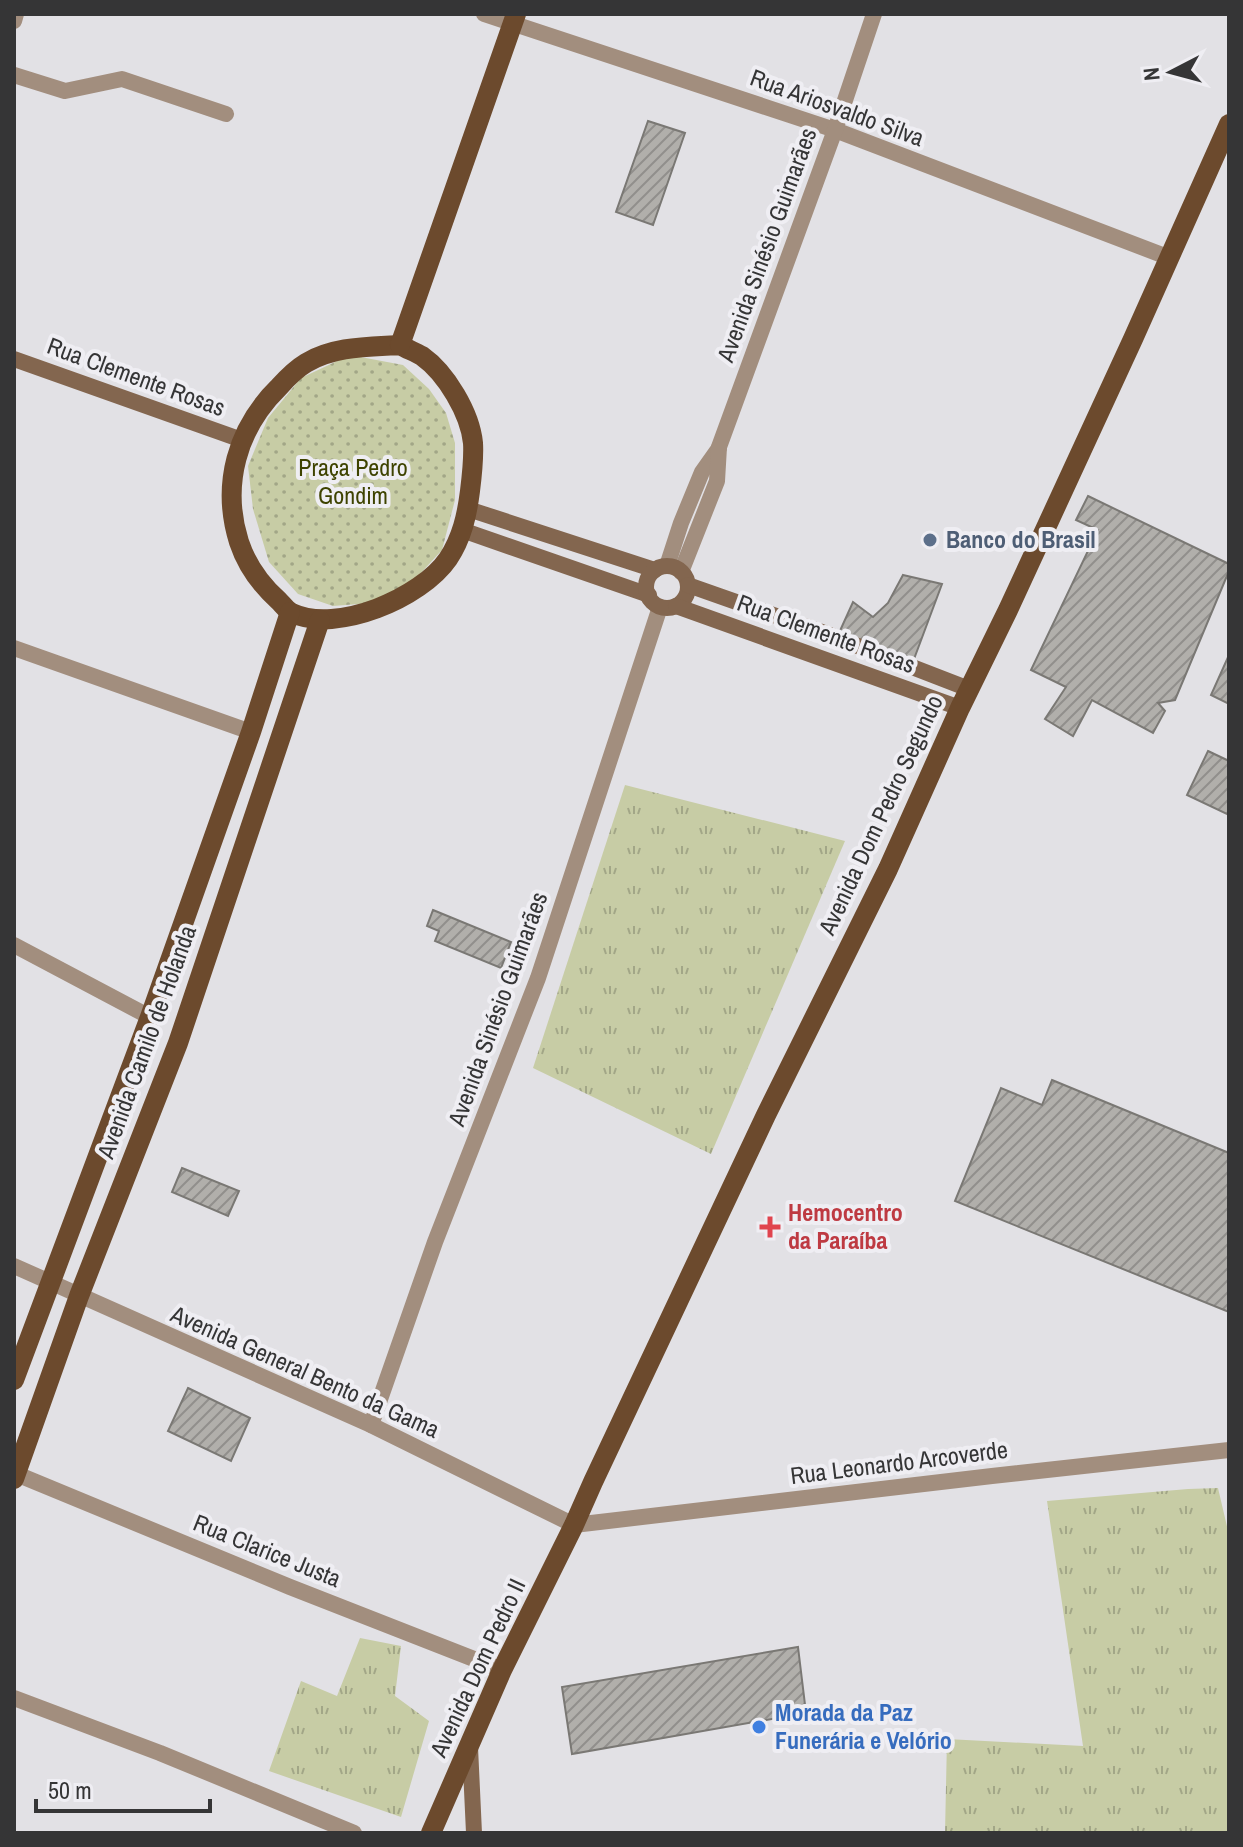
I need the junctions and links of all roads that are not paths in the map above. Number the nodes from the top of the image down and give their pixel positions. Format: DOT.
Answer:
graph roads {
  1 [pos="16,14"];
  2 [pos="484,14"];
  3 [pos="874,14"];
  4 [pos="514,19"];
  5 [pos="14,21"];
  6 [pos="14,75"];
  7 [pos="226,114"];
  8 [pos="1229,124"];
  9 [pos="835,130"];
  10 [pos="1170,258"];
  11 [pos="400,345"];
  12 [pos="14,359"];
  13 [pos="242,440"];
  14 [pos="468,509"];
  15 [pos="462,530"];
  16 [pos="673,573"];
  17 [pos="662,603"];
  18 [pos="290,612"];
  19 [pos="320,620"];
  20 [pos="14,648"];
  21 [pos="965,698"];
  22 [pos="251,732"];
  23 [pos="14,945"];
  24 [pos="150,1017"];
  25 [pos="14,1266"];
  26 [pos="50,1283"];
  27 [pos="79,1296"];
  28 [pos="14,1380"];
  29 [pos="371,1425"];
  30 [pos="1229,1450"];
  31 [pos="15,1475"];
  32 [pos="574,1525"];
  33 [pos="502,1670"];
  34 [pos="14,1698"];
  35 [pos="470,1745"];
  36 [pos="354,1833"];
  37 [pos="431,1833"];
  38 [pos="474,1833"];
  1 -- 5 [label="street"];
  2 -- 4 [label="street, Rua Ariosvaldo Silva"];
  3 -- 9 [label="street, Avenida Sinésio Guimarães"];
  4 -- 9 [label="street, Rua Ariosvaldo Silva"];
  4 -- 11 [label="main road"];
  6 -- 7 [label="street"];
  8 -- 10 [label="main road, Avenida Dom Pedro Segundo"];
  9 -- 10 [label="street, Rua Ariosvaldo Silva"];
  9 -- 16 [label="street, Avenida Sinésio Guimarães"];
  10 -- 21 [label="main road, Avenida Dom Pedro Segundo"];
  11 -- 13 [label="main road"];
  11 -- 14 [label="main road"];
  12 -- 13 [label="main road, Rua Clemente Rosas"];
  13 -- 18 [label="main road"];
  14 -- 15 [label="main road"];
  14 -- 16 [label="main road, Rua Clemente Rosas"];
  15 -- 17 [label="main road, Rua Clemente Rosas"];
  15 -- 19 [label="main road"];
  16 -- 17 [label="main road"];
  16 -- 17 [label="main road"];
  16 -- 21 [label="main road, Rua Clemente Rosas"];
  17 -- 21 [label="main road, Rua Clemente Rosas"];
  17 -- 29 [label="street, Avenida Sinésio Guimarães"];
  18 -- 19 [label="main road"];
  18 -- 22 [label="main road, Avenida Camilo de Holanda"];
  19 -- 27 [label="main road, Avenida Camilo de Holanda"];
  20 -- 22 [label="street"];
  21 -- 32 [label="main road, Avenida Dom Pedro Segundo"];
  22 -- 24 [label="main road, Avenida Camilo de Holanda"];
  23 -- 24 [label="street"];
  24 -- 26 [label="main road, Avenida Camilo de Holanda"];
  25 -- 26 [label="street, Avenida General Bento da Gama"];
  26 -- 27 [label="street, Avenida General Bento da Gama"];
  26 -- 28 [label="main road, Avenida Camilo de Holanda"];
  27 -- 29 [label="street, Avenida General Bento da Gama"];
  27 -- 31 [label="main road, Avenida Camilo de Holanda"];
  29 -- 32 [label="street, Avenida General Bento da Gama"];
  30 -- 32 [label="street, Rua Leonardo Arcoverde"];
  31 -- 33 [label="street, Rua Clarice Justa"];
  32 -- 33 [label="main road, Avenida Dom Pedro II"];
  33 -- 35 [label="main road, Avenida Dom Pedro II"];
  34 -- 36 [label="street"];
  35 -- 37 [label="main road, Avenida Dom Pedro II"];
  35 -- 38 [label="main road"];
}
